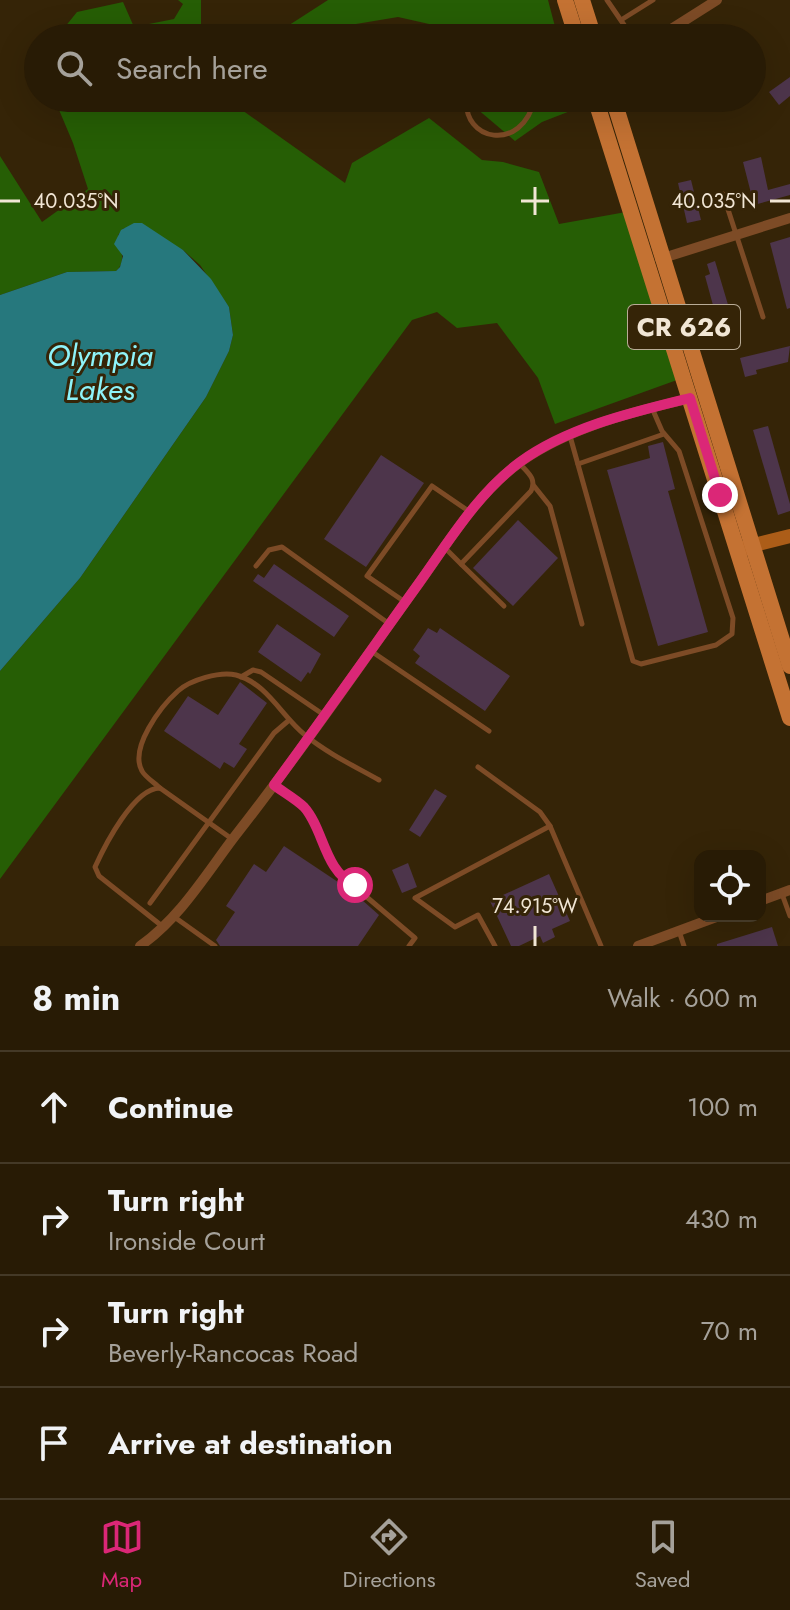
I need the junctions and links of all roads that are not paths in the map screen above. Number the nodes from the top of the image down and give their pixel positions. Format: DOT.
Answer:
graph roads {
  1 [pos="565,0"];
  2 [pos="582,0"];
  3 [pos="607,0"];
  4 [pos="653,0"];
  5 [pos="717,0"];
  6 [pos="621,20"];
  7 [pos="573,24"];
  8 [pos="590,24"];
  9 [pos="624,24"];
  10 [pos="679,24"];
  11 [pos="467,112"];
  12 [pos="530,112"];
  13 [pos="600,112"];
  14 [pos="617,112"];
  15 [pos="723,194"];
  16 [pos="790,218"];
  17 [pos="736,235"];
  18 [pos="655,261"];
  19 [pos="763,317"];
  20 [pos="698,397"];
  21 [pos="652,408"];
  22 [pos="664,434"];
  23 [pos="570,435"];
  24 [pos="519,463"];
  25 [pos="578,464"];
  26 [pos="534,486"];
  27 [pos="471,513"];
  28 [pos="790,536"];
  29 [pos="445,548"];
  30 [pos="745,548"];
  31 [pos="461,564"];
  32 [pos="256,566"];
  33 [pos="405,602"];
  34 [pos="504,606"];
  35 [pos="389,624"];
  36 [pos="582,624"];
  37 [pos="370,650"];
  38 [pos="790,666"];
  39 [pos="241,677"];
  40 [pos="324,715"];
  41 [pos="790,718"];
  42 [pos="288,721"];
  43 [pos="489,731"];
  44 [pos="308,738"];
  45 [pos="478,767"];
  46 [pos="379,780"];
  47 [pos="274,785"];
  48 [pos="160,788"];
  49 [pos="209,822"];
  50 [pos="550,826"];
  51 [pos="233,840"];
  52 [pos="786,892"];
  53 [pos="766,899"];
  54 [pos="150,903"];
  55 [pos="173,916"];
  56 [pos="790,916"];
  57 [pos="703,922"];
  58 [pos="163,927"];
  59 [pos="679,931"];
  60 [pos="140,946"];
  61 [pos="215,946"];
  62 [pos="409,946"];
  63 [pos="495,946"];
  64 [pos="601,946"];
  65 [pos="638,946"];
  66 [pos="684,946"];
  1 -- 7 [label="main road"];
  2 -- 8 [label="main road"];
  3 -- 6 [label="lane"];
  4 -- 6 [label="lane"];
  5 -- 10 [label="street"];
  6 -- 9 [label="lane"];
  11 -- 12 [label="lane"];
  13 -- 18 [label="main road, CR 626"];
  14 -- 18 [label="main road, CR 626"];
  15 -- 17 [label="lane"];
  16 -- 17 [label="street"];
  17 -- 18 [label="street"];
  17 -- 19 [label="lane"];
  18 -- 20 [label="main road, CR 626"];
  20 -- 21 [label="street"];
  20 -- 30 [label="main road, CR 626"];
  21 -- 22 [label="lane"];
  21 -- 23 [label="street"];
  22 -- 25 [label="lane"];
  22 -- 25 [label="lane"];
  23 -- 24 [label="street"];
  23 -- 25 [label="lane"];
  24 -- 26 [label="lane"];
  24 -- 27 [label="street"];
  26 -- 31 [label="lane"];
  26 -- 36 [label="lane"];
  27 -- 29 [label="street"];
  27 -- 33 [label="lane"];
  28 -- 30 [label="street"];
  29 -- 31 [label="lane"];
  29 -- 33 [label="street"];
  30 -- 38 [label="main road, CR 626"];
  30 -- 41 [label="main road, CR 626"];
  31 -- 34 [label="lane"];
  32 -- 35 [label="lane"];
  33 -- 35 [label="street"];
  35 -- 37 [label="street"];
  37 -- 40 [label="street"];
  37 -- 43 [label="lane"];
  39 -- 40 [label="lane"];
  39 -- 42 [label="lane"];
  39 -- 48 [label="lane"];
  40 -- 44 [label="street"];
  42 -- 44 [label="lane"];
  42 -- 49 [label="lane"];
  44 -- 46 [label="lane"];
  44 -- 47 [label="street"];
  45 -- 50 [label="lane"];
  47 -- 51 [label="street"];
  47 -- 62 [label="lane"];
  48 -- 49 [label="lane"];
  48 -- 58 [label="lane"];
  49 -- 51 [label="lane"];
  49 -- 54 [label="lane"];
  50 -- 63 [label="lane"];
  50 -- 64 [label="lane"];
  51 -- 55 [label="street"];
  52 -- 53 [label="street"];
  52 -- 56 [label="lane"];
  55 -- 58 [label="street"];
  55 -- 61 [label="lane"];
  57 -- 59 [label="street"];
  58 -- 60 [label="street"];
  59 -- 65 [label="street"];
  59 -- 66 [label="lane"];
}
